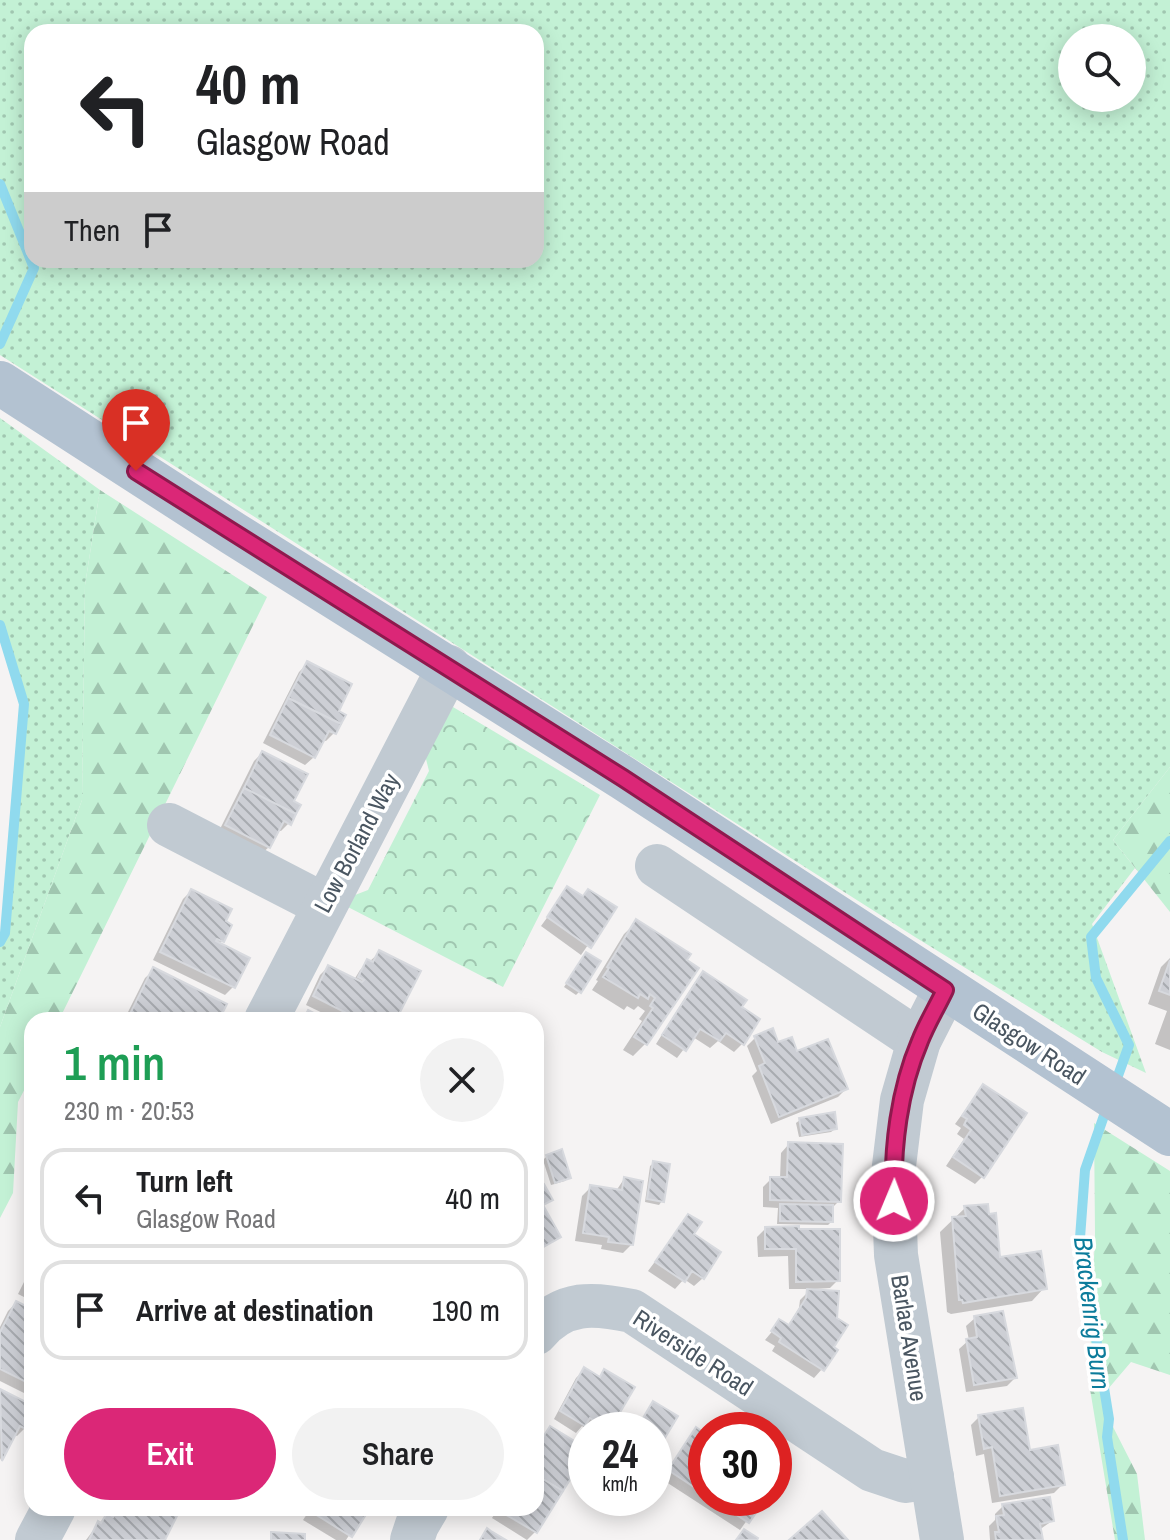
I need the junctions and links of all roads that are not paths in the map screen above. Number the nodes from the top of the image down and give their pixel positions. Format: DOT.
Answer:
graph roads {
  1 [pos="6,388"];
  2 [pos="449,667"];
  3 [pos="169,825"];
  4 [pos="657,866"];
  5 [pos="324,905"];
  6 [pos="945,990"];
  7 [pos="270,1012"];
  8 [pos="919,1041"];
  9 [pos="1170,1134"];
  10 [pos="544,1323"];
  11 [pos="932,1477"];
  12 [pos="50,1516"];
  13 [pos="422,1516"];
  14 [pos="37,1540"];
  15 [pos="412,1540"];
  16 [pos="942,1540"];
  1 -- 2 [label="main road, Glasgow Road"];
  2 -- 5 [label="street, Low Borland Way"];
  2 -- 6 [label="main road, Glasgow Road"];
  3 -- 5 [label="street"];
  4 -- 8 [label="street"];
  5 -- 7 [label="street, Low Borland Way"];
  6 -- 8 [label="street, Barlae Avenue"];
  6 -- 9 [label="main road, Glasgow Road"];
  8 -- 11 [label="street, Barlae Avenue"];
  10 -- 11 [label="street, Riverside Road"];
  11 -- 16 [label="street, Barlae Avenue"];
  12 -- 14 [label="street"];
  13 -- 15 [label="street"];
}
